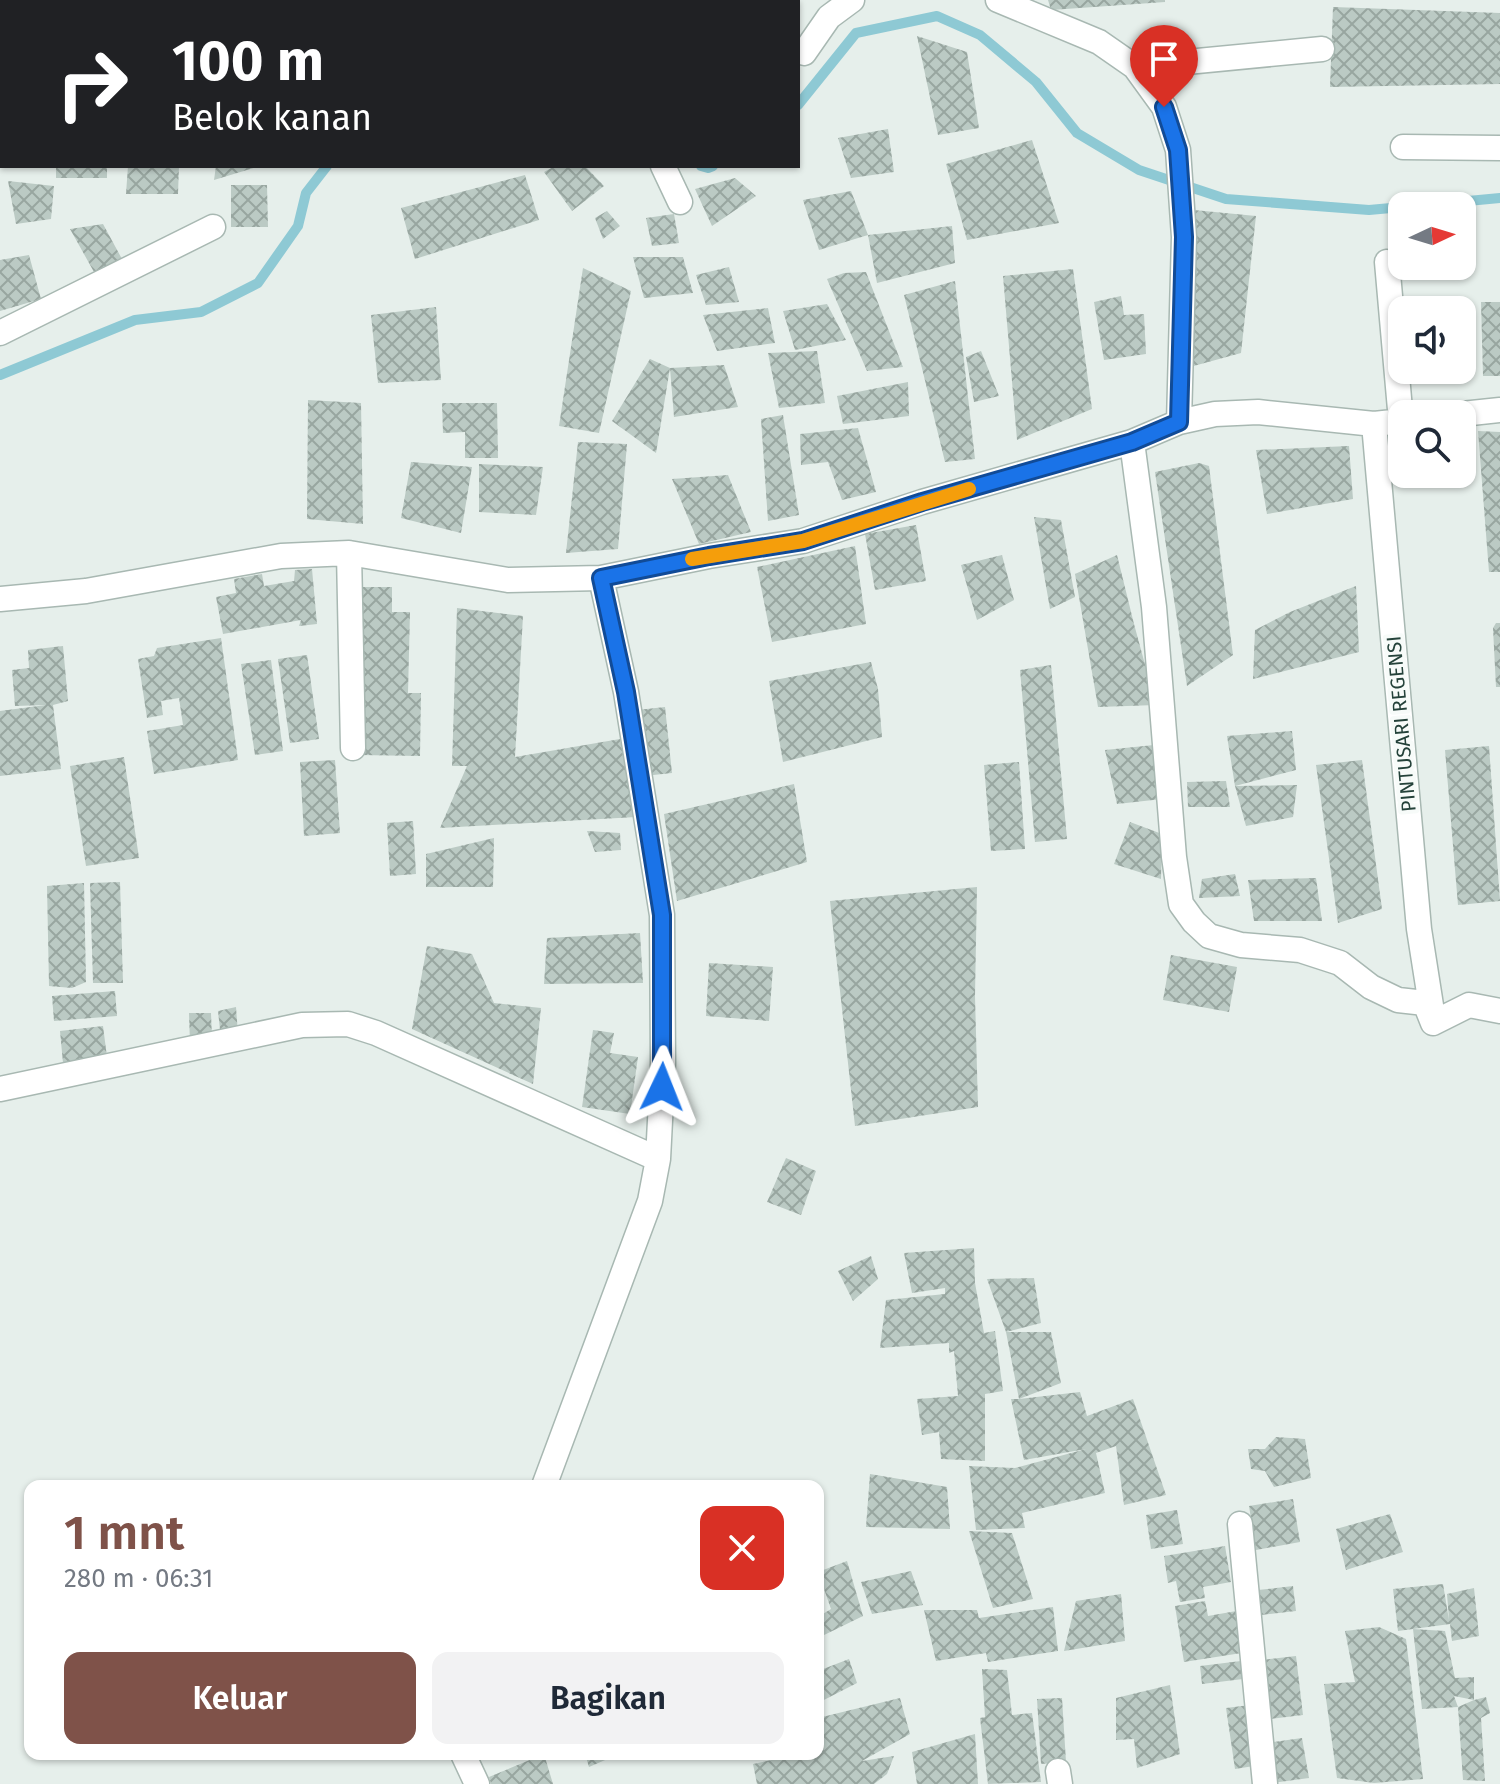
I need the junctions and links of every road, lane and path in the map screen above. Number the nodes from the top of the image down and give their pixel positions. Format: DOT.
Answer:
graph roads {
  1 [pos="852,0"];
  2 [pos="998,0"];
  3 [pos="1322,49"];
  4 [pos="804,53"];
  5 [pos="1135,67"];
  6 [pos="1403,147"];
  7 [pos="1500,148"];
  8 [pos="664,168"];
  9 [pos="680,202"];
  10 [pos="213,227"];
  11 [pos="1387,262"];
  12 [pos="0,333"];
  13 [pos="1400,400"];
  14 [pos="1500,410"];
  15 [pos="1476,413"];
  16 [pos="1179,422"];
  17 [pos="1388,422"];
  18 [pos="1374,424"];
  19 [pos="1132,442"];
  20 [pos="349,553"];
  21 [pos="601,578"];
  22 [pos="0,599"];
  23 [pos="353,748"];
  24 [pos="1500,1011"];
  25 [pos="1433,1023"];
  26 [pos="0,1089"];
  27 [pos="658,1159"];
  28 [pos="546,1480"];
  29 [pos="1240,1524"];
  30 [pos="466,1760"];
  31 [pos="477,1784"];
  32 [pos="1265,1784"];
  1 -- 4 [label="street"];
  2 -- 5 [label="street"];
  3 -- 5 [label="street"];
  5 -- 16 [label="street"];
  6 -- 7 [label="street"];
  8 -- 9 [label="street"];
  10 -- 12 [label="street"];
  11 -- 13 [label="street"];
  14 -- 15 [label="street"];
  16 -- 18 [label="street"];
  16 -- 19 [label="street"];
  17 -- 18 [label="street"];
  18 -- 25 [label="street, PINTUSARI REGENSI"];
  19 -- 21 [label="street"];
  19 -- 25 [label="street"];
  20 -- 21 [label="street"];
  20 -- 22 [label="street"];
  20 -- 23 [label="street"];
  21 -- 27 [label="street"];
  24 -- 25 [label="street"];
  26 -- 27 [label="street"];
  27 -- 28 [label="street"];
  29 -- 32 [label="street"];
  30 -- 31 [label="street"];
}
